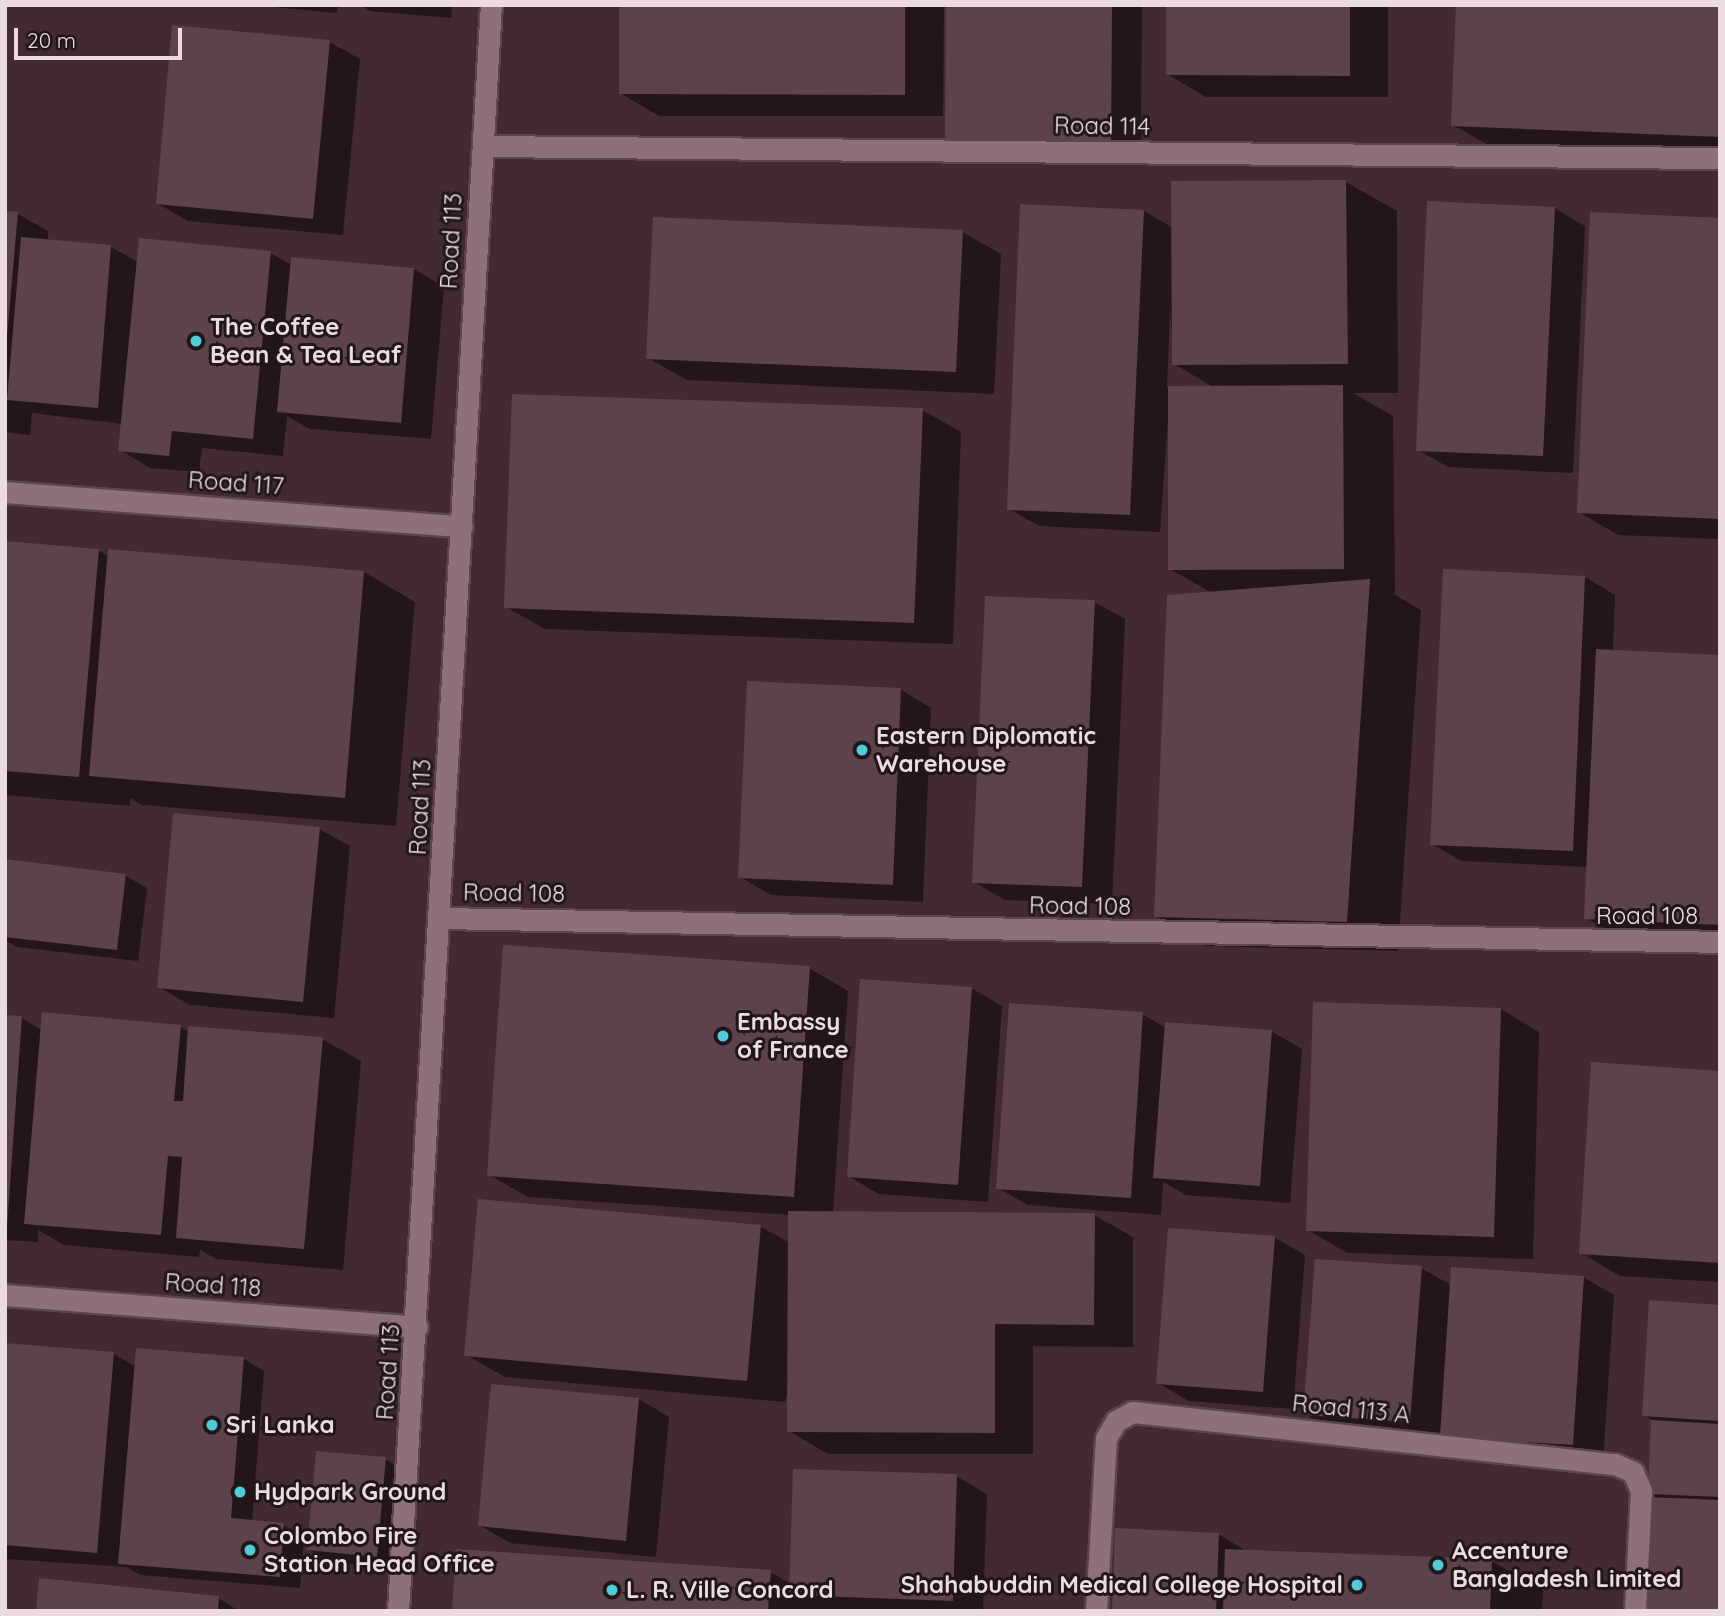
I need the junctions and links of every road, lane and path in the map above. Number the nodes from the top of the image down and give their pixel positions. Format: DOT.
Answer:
graph roads {
  1 [pos="491,5"];
  2 [pos="483,146"];
  3 [pos="1720,158"];
  4 [pos="5,492"];
  5 [pos="462,526"];
  6 [pos="440,918"];
  7 [pos="1720,942"];
  8 [pos="5,1295"];
  9 [pos="417,1327"];
  10 [pos="398,1611"];
  11 [pos="1096,1611"];
  12 [pos="1635,1611"];
  1 -- 2 [label="street, Road 113"];
  2 -- 3 [label="street, Road 114"];
  2 -- 5 [label="street, Road 113"];
  4 -- 5 [label="street, Road 117"];
  5 -- 6 [label="street, Road 113"];
  6 -- 7 [label="street, Road 108"];
  6 -- 9 [label="street, Road 113"];
  8 -- 9 [label="street, Road 118"];
  9 -- 10 [label="street, Road 113"];
  11 -- 12 [label="street, Road 113 A"];
}
